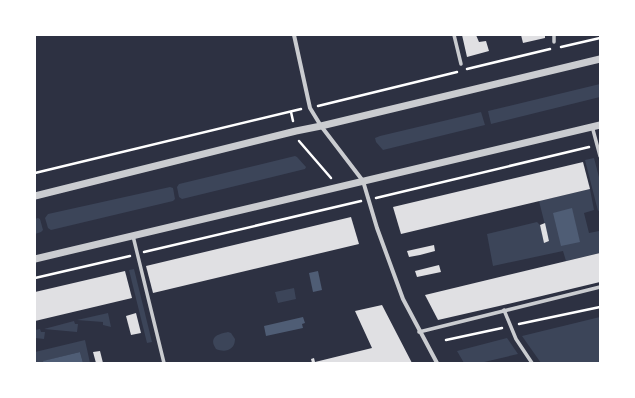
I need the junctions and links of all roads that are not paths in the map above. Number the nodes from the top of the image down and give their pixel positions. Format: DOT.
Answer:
graph roads {
  1 [pos="294,35"];
  2 [pos="454,35"];
  3 [pos="554,35"];
  4 [pos="554,42"];
  5 [pos="600,59"];
  6 [pos="461,64"];
  7 [pos="600,125"];
  8 [pos="321,126"];
  9 [pos="592,126"];
  10 [pos="600,156"];
  11 [pos="363,181"];
  12 [pos="35,196"];
  13 [pos="132,236"];
  14 [pos="35,259"];
  15 [pos="600,287"];
  16 [pos="504,310"];
  17 [pos="419,332"];
  18 [pos="164,363"];
  19 [pos="437,363"];
  20 [pos="532,363"];
  1 -- 8 [label="street"];
  2 -- 6 [label="street"];
  3 -- 4 [label="street"];
  5 -- 8 [label="street"];
  7 -- 9 [label="street"];
  8 -- 11 [label="street"];
  8 -- 12 [label="street"];
  9 -- 10 [label="street"];
  9 -- 11 [label="street"];
  11 -- 13 [label="street"];
  11 -- 17 [label="street"];
  13 -- 14 [label="street"];
  13 -- 18 [label="street"];
  15 -- 16 [label="street"];
  16 -- 17 [label="street"];
  16 -- 20 [label="street"];
  17 -- 19 [label="street"];
}
